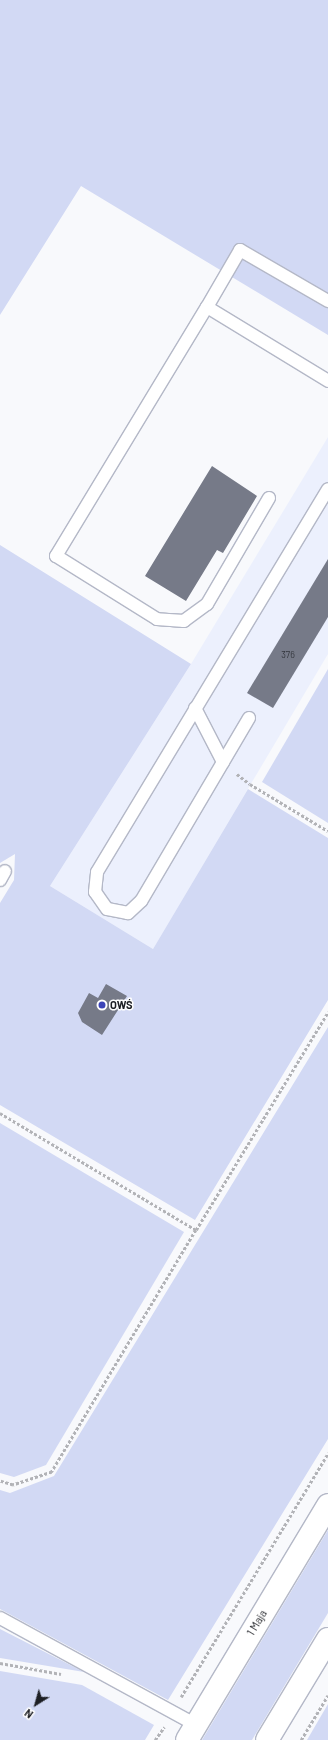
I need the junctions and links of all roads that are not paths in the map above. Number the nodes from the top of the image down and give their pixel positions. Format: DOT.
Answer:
graph roads {
  1 [pos="328,301"];
  2 [pos="207,307"];
  3 [pos="328,380"];
  4 [pos="328,489"];
  5 [pos="269,498"];
  6 [pos="195,708"];
  7 [pos="249,718"];
  8 [pos="223,762"];
  9 [pos="328,1505"];
  10 [pos="0,1618"];
  11 [pos="328,1639"];
  12 [pos="191,1732"];
  13 [pos="266,1740"];
  1 -- 2 [label="lane"];
  2 -- 3 [label="lane"];
  2 -- 5 [label="lane"];
  4 -- 6 [label="lane"];
  6 -- 8 [label="lane"];
  6 -- 8 [label="lane"];
  7 -- 8 [label="lane"];
  9 -- 12 [label="street, 1 Maja"];
  10 -- 12 [label="lane"];
  11 -- 13 [label="street"];
}
